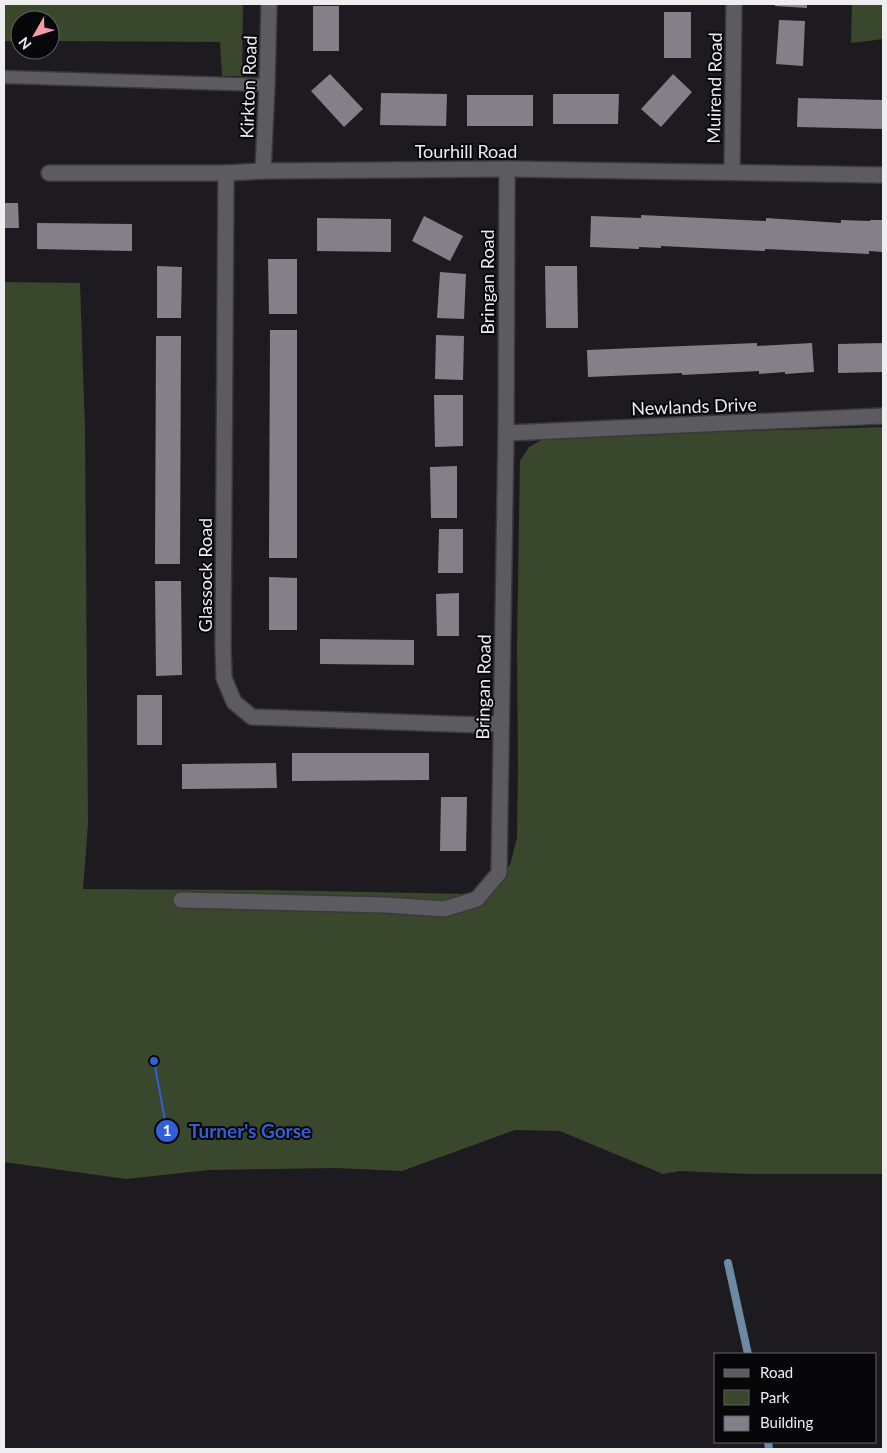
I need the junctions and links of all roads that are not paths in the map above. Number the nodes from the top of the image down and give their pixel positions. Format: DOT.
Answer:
graph roads {
  1 [pos="269,4"];
  2 [pos="734,4"];
  3 [pos="4,77"];
  4 [pos="267,85"];
  5 [pos="507,169"];
  6 [pos="263,171"];
  7 [pos="732,172"];
  8 [pos="49,173"];
  9 [pos="226,173"];
  10 [pos="883,175"];
  11 [pos="883,416"];
  12 [pos="506,433"];
  13 [pos="501,724"];
  14 [pos="181,900"];
  1 -- 4 [label="street, Kirkton Road"];
  2 -- 7 [label="street, Muirend Road"];
  3 -- 4 [label="lane"];
  4 -- 6 [label="street, Kirkton Road"];
  5 -- 6 [label="street, Tourhill Road"];
  5 -- 7 [label="street, Tourhill Road"];
  5 -- 12 [label="street, Bringan Road"];
  6 -- 9 [label="street, Tourhill Road"];
  7 -- 10 [label="street, Tourhill Road"];
  8 -- 9 [label="street, Tourhill Road"];
  9 -- 13 [label="street, Glassock Road"];
  11 -- 12 [label="street, Newlands Drive"];
  12 -- 13 [label="street, Bringan Road"];
  13 -- 14 [label="street, Bringan Road"];
}
